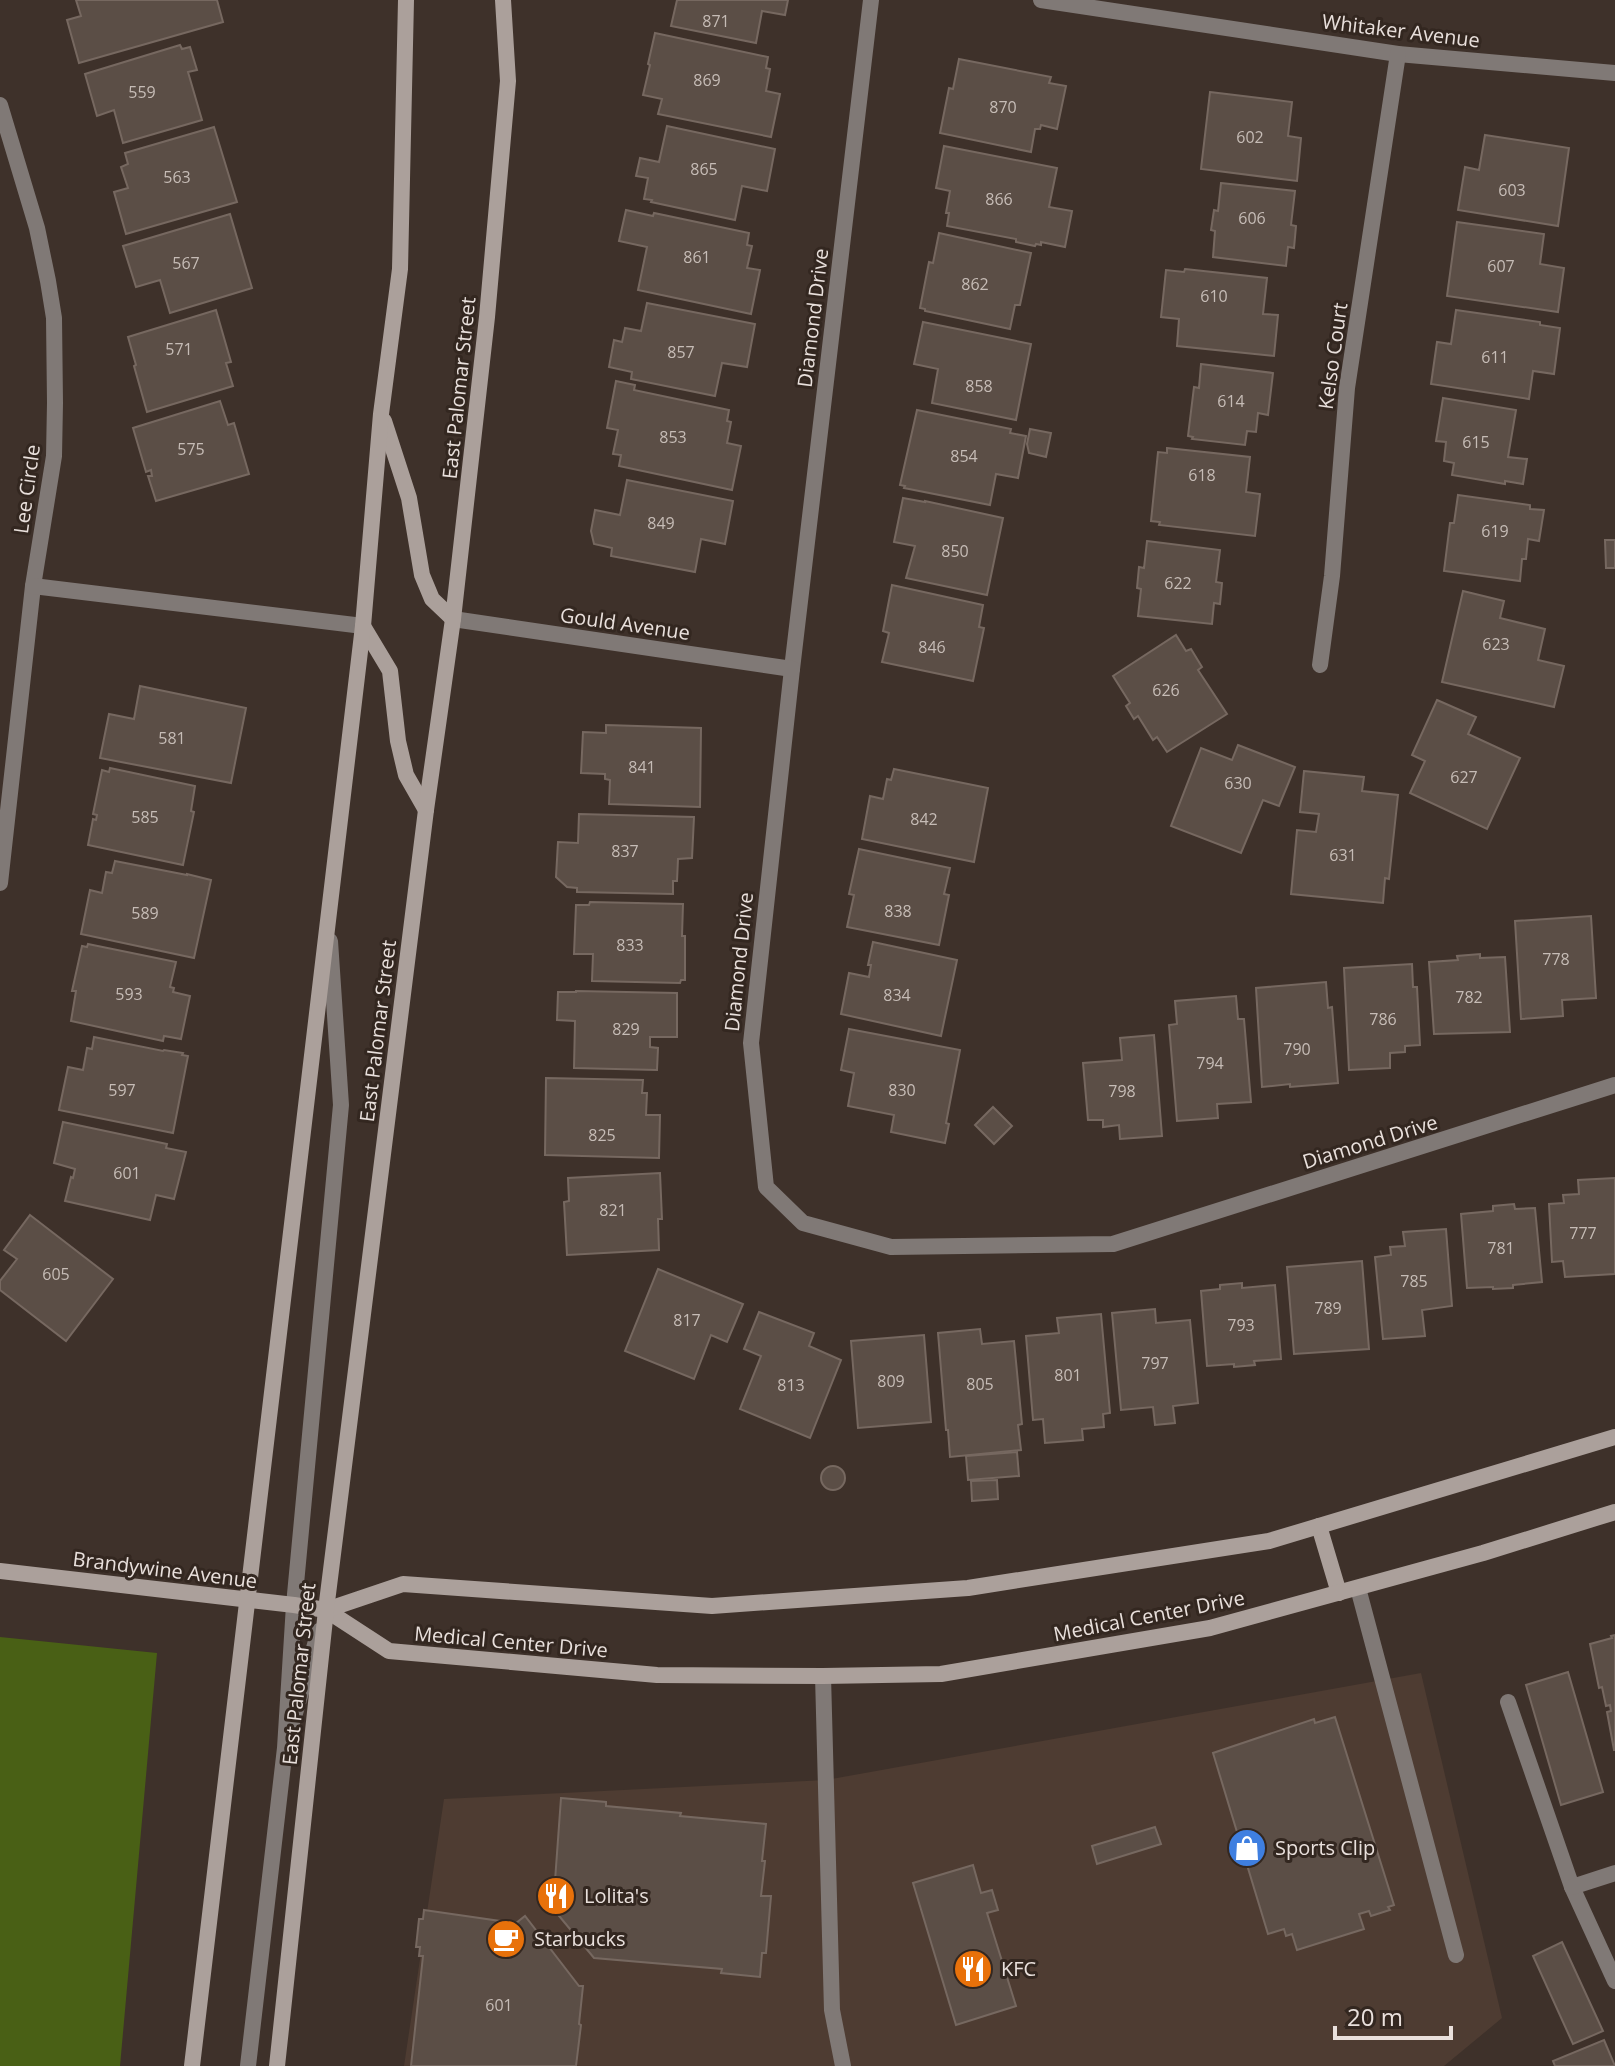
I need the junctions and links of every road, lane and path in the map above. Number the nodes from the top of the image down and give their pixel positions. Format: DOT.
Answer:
graph roads {
  1 [pos="406,0"];
  2 [pos="503,0"];
  3 [pos="871,0"];
  4 [pos="1041,0"];
  5 [pos="1398,54"];
  6 [pos="1615,73"];
  7 [pos="0,105"];
  8 [pos="381,414"];
  9 [pos="33,586"];
  10 [pos="453,619"];
  11 [pos="363,626"];
  12 [pos="1320,665"];
  13 [pos="792,669"];
  14 [pos="426,810"];
  15 [pos="0,883"];
  16 [pos="328,919"];
  17 [pos="1615,1085"];
  18 [pos="1615,1437"];
  19 [pos="1615,1512"];
  20 [pos="1319,1526"];
  21 [pos="0,1571"];
  22 [pos="1358,1588"];
  23 [pos="1339,1593"];
  24 [pos="247,1599"];
  25 [pos="294,1605"];
  26 [pos="326,1610"];
  27 [pos="823,1676"];
  28 [pos="1508,1702"];
  29 [pos="285,1748"];
  30 [pos="1615,1873"];
  31 [pos="1572,1887"];
  32 [pos="1456,1955"];
  33 [pos="1615,1981"];
  34 [pos="192,2066"];
  35 [pos="248,2066"];
  36 [pos="277,2066"];
  37 [pos="843,2066"];
  1 -- 8 [label="main road"];
  2 -- 10 [label="main road, East Palomar Street"];
  3 -- 13 [label="street, Diamond Drive"];
  4 -- 5 [label="street, Whitaker Avenue"];
  5 -- 6 [label="street, Whitaker Avenue"];
  5 -- 12 [label="street, Kelso Court"];
  7 -- 9 [label="street, Lee Circle"];
  8 -- 10 [label="main road"];
  8 -- 11 [label="main road"];
  9 -- 11 [label="street"];
  9 -- 15 [label="street, Lee Circle"];
  10 -- 13 [label="street, Gould Avenue"];
  10 -- 14 [label="main road, East Palomar Street"];
  11 -- 14 [label="main road"];
  11 -- 16 [label="main road"];
  13 -- 17 [label="street, Diamond Drive"];
  14 -- 26 [label="main road, East Palomar Street"];
  16 -- 24 [label="main road"];
  16 -- 25 [label="street"];
  18 -- 20 [label="main road"];
  19 -- 22 [label="main road, Medical Center Drive"];
  20 -- 23 [label="main road"];
  20 -- 26 [label="main road"];
  21 -- 24 [label="main road, Brandywine Avenue"];
  22 -- 23 [label="main road, Medical Center Drive"];
  22 -- 32 [label="street"];
  23 -- 27 [label="main road, Medical Center Drive"];
  24 -- 25 [label="main road, Brandywine Avenue"];
  24 -- 34 [label="main road"];
  25 -- 26 [label="main road, Brandywine Avenue"];
  25 -- 29 [label="street"];
  26 -- 27 [label="main road, Medical Center Drive"];
  26 -- 29 [label="street"];
  26 -- 36 [label="main road, East Palomar Street"];
  27 -- 37 [label="street"];
  28 -- 31 [label="street"];
  29 -- 35 [label="street"];
  30 -- 31 [label="street"];
  31 -- 33 [label="street"];
}
